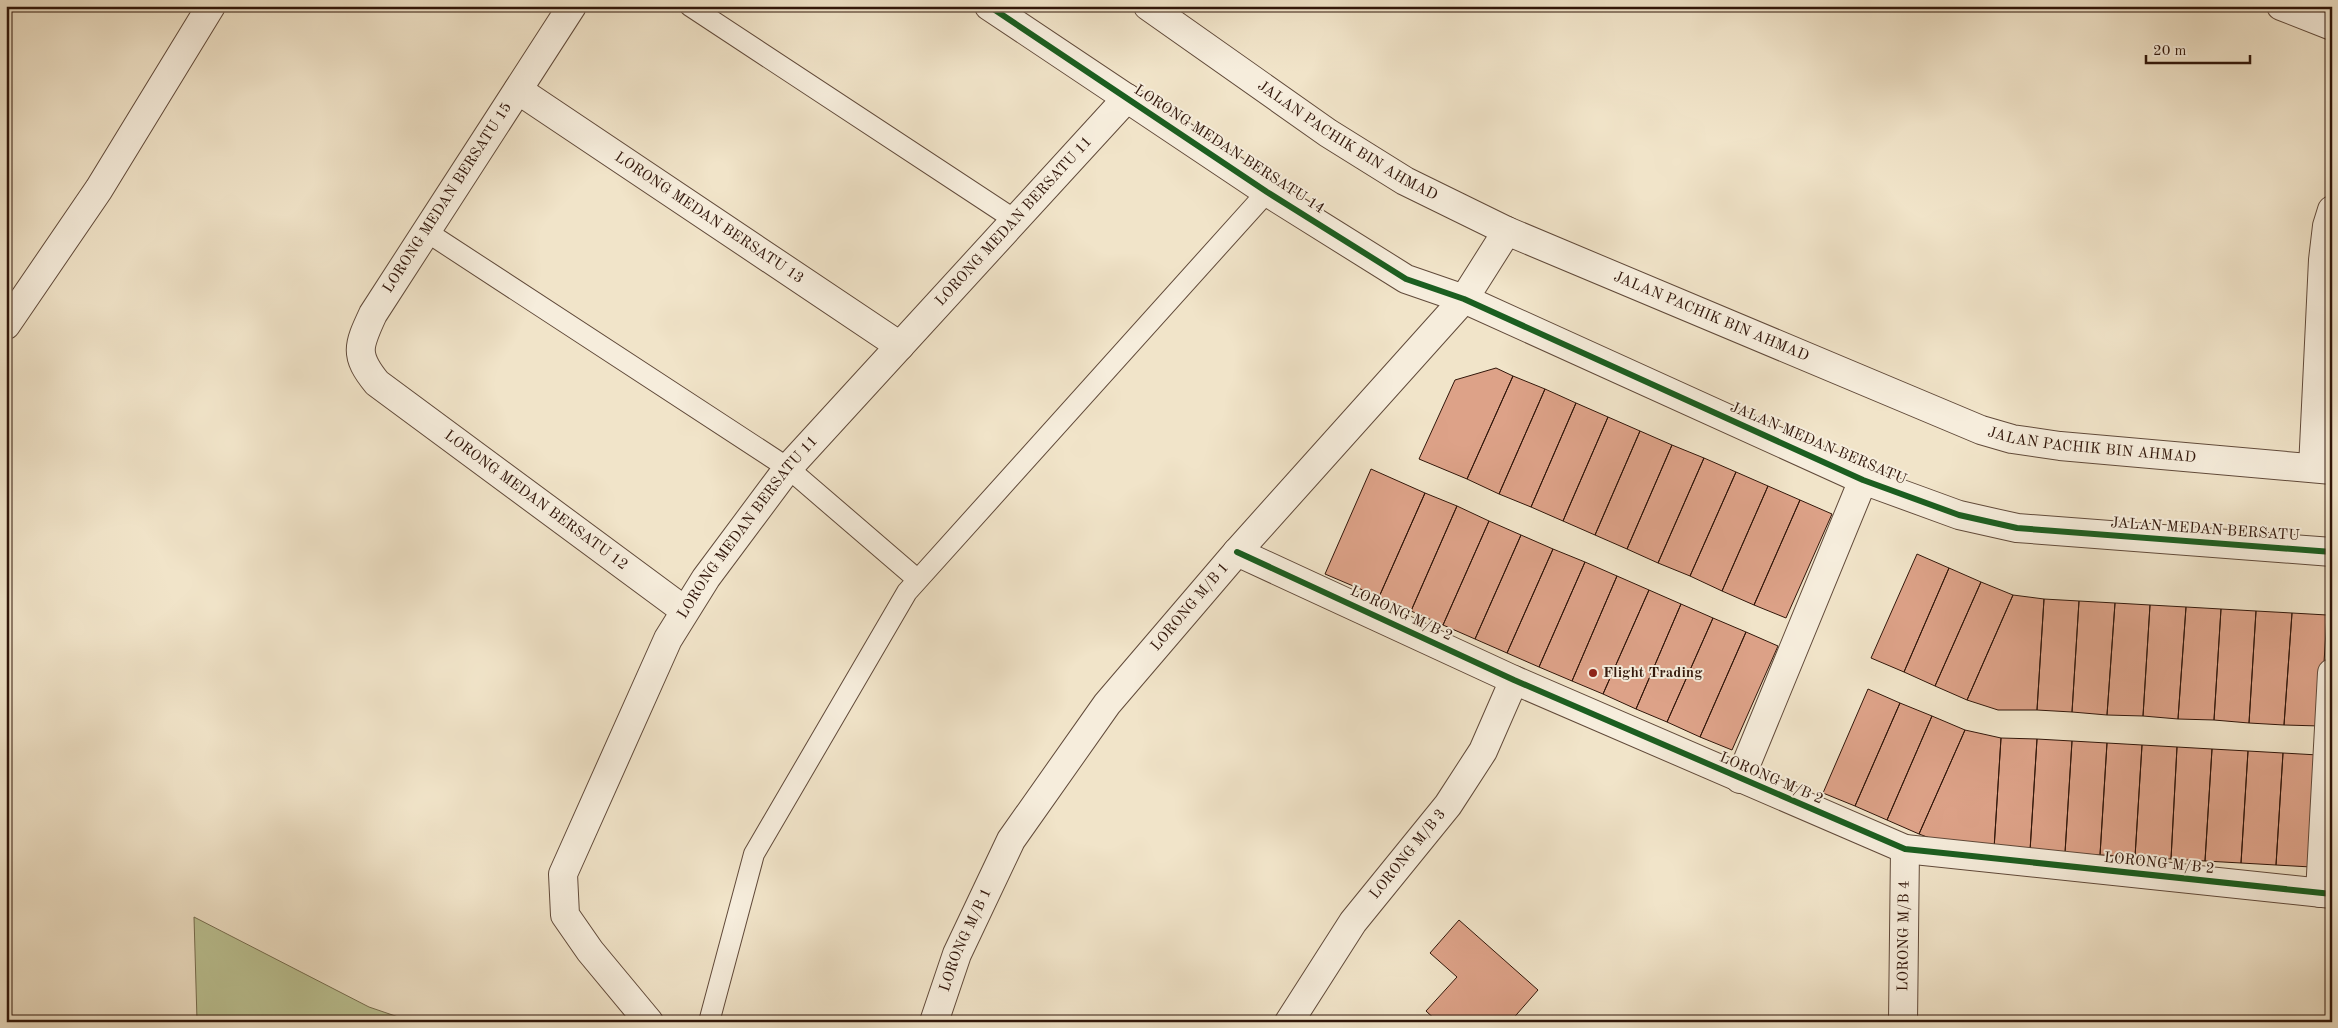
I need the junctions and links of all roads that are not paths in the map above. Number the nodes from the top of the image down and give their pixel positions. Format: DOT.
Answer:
graph roads {
  1 [pos="211,6"];
  2 [pos="572,6"];
  3 [pos="690,6"];
  4 [pos="989,6"];
  5 [pos="1148,6"];
  6 [pos="2281,6"];
  7 [pos="2332,26"];
  8 [pos="518,90"];
  9 [pos="1127,98"];
  10 [pos="1267,192"];
  11 [pos="2332,210"];
  12 [pos="1015,220"];
  13 [pos="1507,231"];
  14 [pos="427,232"];
  15 [pos="1464,299"];
  16 [pos="6,325"];
  17 [pos="900,346"];
  18 [pos="388,391"];
  19 [pos="788,468"];
  20 [pos="2323,469"];
  21 [pos="1863,480"];
  22 [pos="1237,552"];
  23 [pos="2332,552"];
  24 [pos="917,579"];
  25 [pos="684,610"];
  26 [pos="2332,673"];
  27 [pos="1514,680"];
  28 [pos="1740,779"];
  29 [pos="1905,849"];
  30 [pos="2326,893"];
  31 [pos="649,1022"];
  32 [pos="709,1022"];
  33 [pos="934,1022"];
  34 [pos="1289,1022"];
  35 [pos="1903,1022"];
  1 -- 16 [label="street"];
  2 -- 8 [label="street, LORONG MEDAN BERSATU 15"];
  3 -- 12 [label="lane"];
  4 -- 9 [label="street, LORONG MEDAN BERSATU 14"];
  5 -- 13 [label="street, JALAN PACHIK BIN AHMAD"];
  6 -- 7 [label="street"];
  8 -- 14 [label="street, LORONG MEDAN BERSATU 15"];
  8 -- 17 [label="street, LORONG MEDAN BERSATU 13"];
  9 -- 10 [label="street, LORONG MEDAN BERSATU 14"];
  9 -- 12 [label="street, LORONG MEDAN BERSATU 11"];
  10 -- 15 [label="street, LORONG MEDAN BERSATU 14"];
  10 -- 24 [label="lane"];
  11 -- 20 [label="street"];
  12 -- 17 [label="street, LORONG MEDAN BERSATU 11"];
  13 -- 15 [label="street, LORONG M/B 1"];
  13 -- 20 [label="street, JALAN PACHIK BIN AHMAD"];
  14 -- 18 [label="street, LORONG MEDAN BERSATU 15"];
  14 -- 19 [label="lane"];
  15 -- 21 [label="street, JALAN MEDAN BERSATU"];
  15 -- 22 [label="street, LORONG M/B 1"];
  17 -- 19 [label="street, LORONG MEDAN BERSATU 11"];
  18 -- 25 [label="street, LORONG MEDAN BERSATU 12"];
  19 -- 24 [label="lane"];
  19 -- 25 [label="street, LORONG MEDAN BERSATU 11"];
  21 -- 23 [label="street, JALAN MEDAN BERSATU"];
  21 -- 28 [label="street"];
  22 -- 27 [label="street, LORONG M/B 2"];
  22 -- 33 [label="street, LORONG M/B 1"];
  24 -- 32 [label="lane"];
  25 -- 31 [label="street, LORONG MEDAN BERSATU 11"];
  26 -- 30 [label="street"];
  27 -- 28 [label="street, LORONG M/B 2"];
  27 -- 34 [label="street, LORONG M/B 3"];
  28 -- 29 [label="street, LORONG M/B 2"];
  29 -- 30 [label="street, LORONG M/B 2"];
  29 -- 35 [label="street, LORONG M/B 4"];
}
